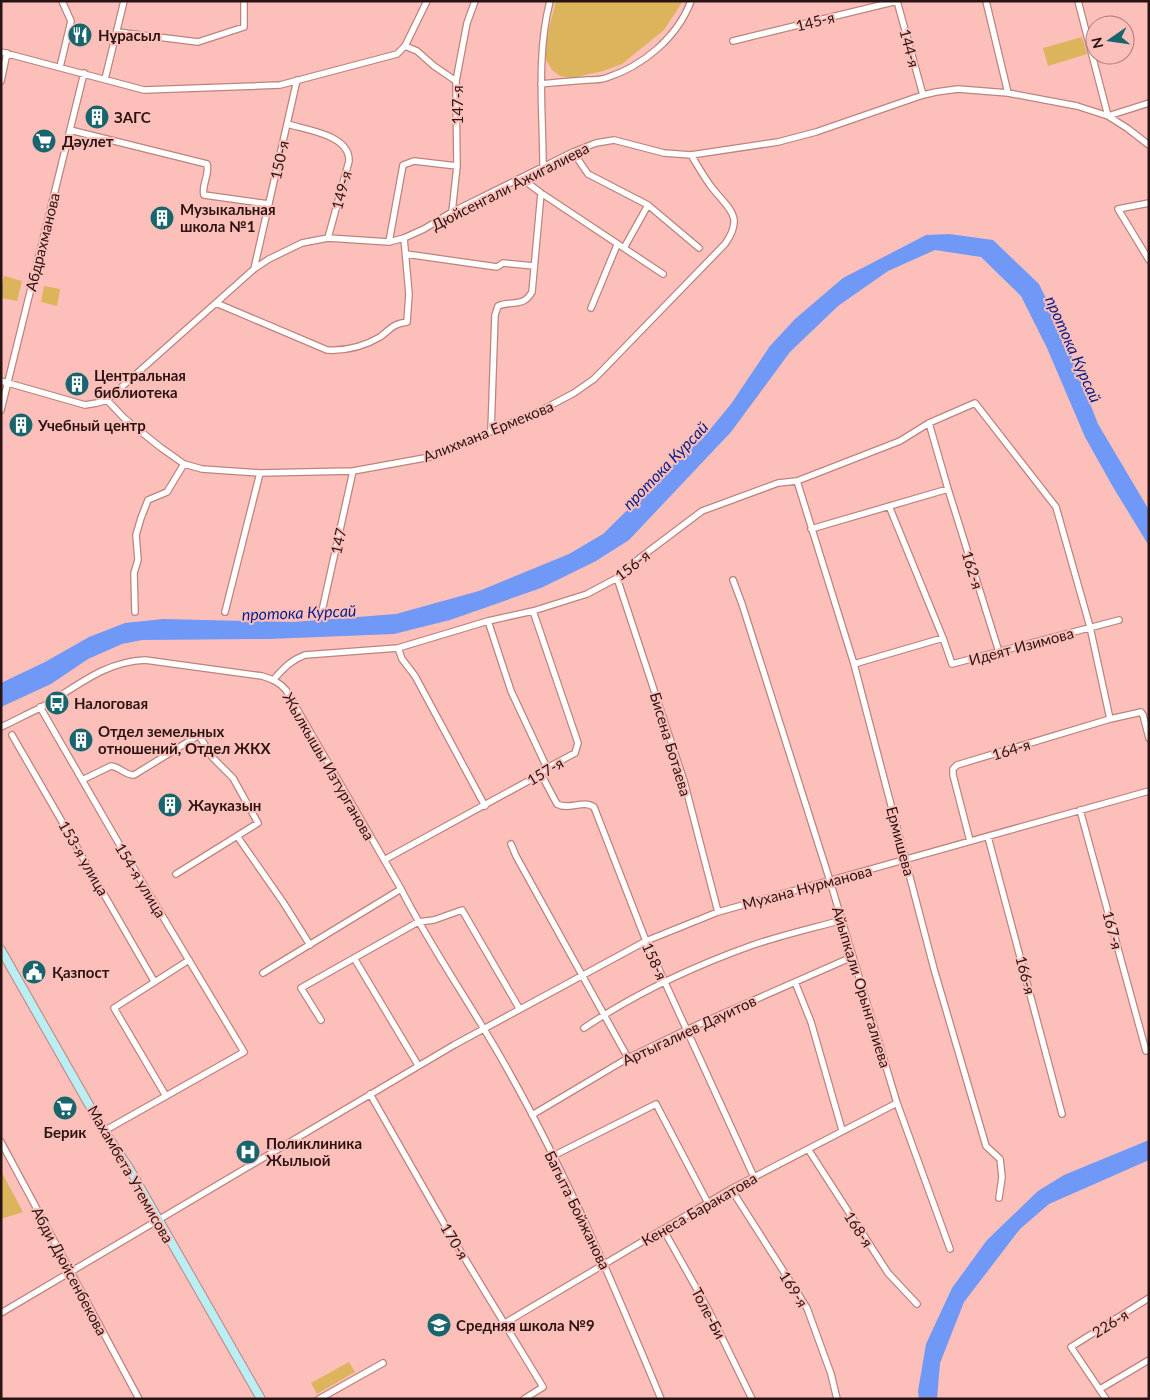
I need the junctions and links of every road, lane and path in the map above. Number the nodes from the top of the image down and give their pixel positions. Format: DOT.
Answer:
graph roads {
  1 [pos="62,1"];
  2 [pos="124,1"];
  3 [pos="244,1"];
  4 [pos="427,1"];
  5 [pos="475,1"];
  6 [pos="550,1"];
  7 [pos="691,1"];
  8 [pos="897,1"];
  9 [pos="986,1"];
  10 [pos="1078,1"];
  11 [pos="117,32"];
  12 [pos="732,41"];
  13 [pos="405,46"];
  14 [pos="4,53"];
  15 [pos="60,67"];
  16 [pos="84,74"];
  17 [pos="105,79"];
  18 [pos="1,80"];
  19 [pos="297,80"];
  20 [pos="456,81"];
  21 [pos="541,84"];
  22 [pos="923,94"];
  23 [pos="1008,94"];
  24 [pos="1149,103"];
  25 [pos="1108,116"];
  26 [pos="287,124"];
  27 [pos="70,130"];
  28 [pos="1149,145"];
  29 [pos="573,152"];
  30 [pos="691,155"];
  31 [pos="457,166"];
  32 [pos="542,167"];
  33 [pos="521,178"];
  34 [pos="541,194"];
  35 [pos="1149,203"];
  36 [pos="269,204"];
  37 [pos="648,205"];
  38 [pos="452,212"];
  39 [pos="328,238"];
  40 [pos="404,238"];
  41 [pos="388,242"];
  42 [pos="617,245"];
  43 [pos="624,248"];
  44 [pos="698,248"];
  45 [pos="406,254"];
  46 [pos="1149,260"];
  47 [pos="534,266"];
  48 [pos="254,269"];
  49 [pos="663,274"];
  50 [pos="216,303"];
  51 [pos="591,308"];
  52 [pos="4,382"];
  53 [pos="107,400"];
  54 [pos="1,410"];
  55 [pos="930,423"];
  56 [pos="491,431"];
  57 [pos="184,464"];
  58 [pos="354,471"];
  59 [pos="260,473"];
  60 [pos="797,481"];
  61 [pos="948,489"];
  62 [pos="889,506"];
  63 [pos="811,529"];
  64 [pos="616,578"];
  65 [pos="733,580"];
  66 [pos="322,611"];
  67 [pos="533,611"];
  68 [pos="134,612"];
  69 [pos="225,612"];
  70 [pos="1119,620"];
  71 [pos="488,621"];
  72 [pos="1090,627"];
  73 [pos="943,638"];
  74 [pos="398,648"];
  75 [pos="999,652"];
  76 [pos="854,664"];
  77 [pos="274,679"];
  78 [pos="40,707"];
  79 [pos="1110,719"];
  80 [pos="1,727"];
  81 [pos="12,735"];
  82 [pos="1149,738"];
  83 [pos="547,768"];
  84 [pos="541,774"];
  85 [pos="82,780"];
  86 [pos="1149,791"];
  87 [pos="485,806"];
  88 [pos="1080,810"];
  89 [pos="237,836"];
  90 [pos="988,837"];
  91 [pos="970,841"];
  92 [pos="511,844"];
  93 [pos="384,860"];
  94 [pos="906,860"];
  95 [pos="176,874"];
  96 [pos="830,881"];
  97 [pos="401,889"];
  98 [pos="718,912"];
  99 [pos="842,920"];
  100 [pos="418,922"];
  101 [pos="646,941"];
  102 [pos="310,945"];
  103 [pos="1,950"];
  104 [pos="852,957"];
  105 [pos="354,958"];
  106 [pos="189,960"];
  107 [pos="263,973"];
  108 [pos="582,975"];
  109 [pos="154,981"];
  110 [pos="665,981"];
  111 [pos="795,982"];
  112 [pos="519,1008"];
  113 [pos="604,1014"];
  114 [pos="321,1020"];
  115 [pos="483,1028"];
  116 [pos="584,1028"];
  117 [pos="686,1030"];
  118 [pos="1146,1051"];
  119 [pos="628,1058"];
  120 [pos="418,1065"];
  121 [pos="370,1094"];
  122 [pos="166,1096"];
  123 [pos="897,1103"];
  124 [pos="1062,1114"];
  125 [pos="532,1115"];
  126 [pos="842,1130"];
  127 [pos="104,1131"];
  128 [pos="1,1142"];
  129 [pos="808,1148"];
  130 [pos="553,1156"];
  131 [pos="754,1177"];
  132 [pos="731,1189"];
  133 [pos="999,1198"];
  134 [pos="708,1203"];
  135 [pos="159,1221"];
  136 [pos="663,1229"];
  137 [pos="950,1249"];
  138 [pos="604,1263"];
  139 [pos="70,1271"];
  140 [pos="1149,1298"];
  141 [pos="917,1304"];
  142 [pos="1,1314"];
  143 [pos="505,1323"];
  144 [pos="1149,1360"];
  145 [pos="383,1363"];
  146 [pos="1100,1389"];
  147 [pos="139,1399"];
  148 [pos="261,1399"];
  149 [pos="318,1399"];
  150 [pos="524,1399"];
  151 [pos="661,1399"];
  152 [pos="752,1399"];
  153 [pos="837,1399"];
  154 [pos="1106,1399"];
  1 -- 15 [label="street"];
  2 -- 11 [label="street"];
  3 -- 11 [label="street"];
  4 -- 13 [label="street"];
  5 -- 20 [label="street, 147-я"];
  6 -- 21 [label="street"];
  7 -- 21 [label="street"];
  8 -- 12 [label="street, 145-я"];
  8 -- 22 [label="street, 144-я"];
  9 -- 23 [label="street"];
  10 -- 25 [label="street"];
  11 -- 17 [label="street"];
  13 -- 19 [label="street"];
  13 -- 20 [label="street"];
  14 -- 15 [label="street"];
  14 -- 18 [label="street"];
  15 -- 16 [label="street"];
  16 -- 17 [label="street"];
  16 -- 27 [label="street, Абдрахманова"];
  17 -- 19 [label="street"];
  19 -- 26 [label="street, 150-я"];
  20 -- 31 [label="street, 147-я"];
  21 -- 32 [label="street"];
  22 -- 23 [label="street, Дюйсенгали Ажигалиева"];
  22 -- 30 [label="street, Дюйсенгали Ажигалиева"];
  23 -- 25 [label="street, Дюйсенгали Ажигалиева"];
  24 -- 25 [label="street"];
  25 -- 28 [label="street, Дюйсенгали Ажигалиева"];
  26 -- 36 [label="street, 150-я"];
  26 -- 39 [label="street, 149-я"];
  27 -- 36 [label="street"];
  27 -- 52 [label="street, Абдрахманова"];
  29 -- 30 [label="street, Дюйсенгали Ажигалиева"];
  29 -- 32 [label="street, Дюйсенгали Ажигалиева"];
  29 -- 37 [label="street"];
  30 -- 56 [label="street, Алихмана Ермекова"];
  31 -- 38 [label="street, 147-я"];
  31 -- 41 [label="street"];
  32 -- 33 [label="street, Дюйсенгали Ажигалиева"];
  33 -- 34 [label="street"];
  33 -- 38 [label="street, Дюйсенгали Ажигалиева"];
  34 -- 42 [label="street"];
  34 -- 47 [label="street"];
  35 -- 46 [label="street"];
  36 -- 48 [label="street, 150-я"];
  37 -- 43 [label="street"];
  37 -- 44 [label="street"];
  38 -- 40 [label="street, Дюйсенгали Ажигалиева"];
  39 -- 41 [label="street, Дюйсенгали Ажигалиева"];
  39 -- 48 [label="street, Дюйсенгали Ажигалиева"];
  40 -- 41 [label="street, Дюйсенгали Ажигалиева"];
  40 -- 45 [label="street"];
  42 -- 43 [label="street"];
  42 -- 51 [label="street"];
  43 -- 49 [label="street"];
  45 -- 47 [label="street"];
  45 -- 50 [label="street"];
  47 -- 56 [label="street"];
  48 -- 50 [label="street, Дюйсенгали Ажигалиева"];
  50 -- 53 [label="street, Дюйсенгали Ажигалиева"];
  52 -- 53 [label="street"];
  52 -- 54 [label="street, Абдрахманова"];
  53 -- 57 [label="street, Алихмана Ермекова"];
  55 -- 60 [label="street, 156-я"];
  55 -- 61 [label="street, 162-я"];
  55 -- 72 [label="street, 156-я"];
  56 -- 58 [label="street, Алихмана Ермекова"];
  57 -- 59 [label="street, Алихмана Ермекова"];
  57 -- 68 [label="street"];
  58 -- 59 [label="street, Алихмана Ермекова"];
  58 -- 66 [label="street, 147"];
  59 -- 69 [label="street"];
  60 -- 63 [label="street, Ермишева"];
  60 -- 64 [label="street, 156-я"];
  61 -- 62 [label="street"];
  61 -- 75 [label="street, 162-я"];
  62 -- 63 [label="street"];
  62 -- 73 [label="street"];
  63 -- 76 [label="street, Ермишева"];
  64 -- 67 [label="street, 156-я"];
  64 -- 98 [label="street, Бисена Ботаева"];
  65 -- 96 [label="street, Айыпкали Орынгалиева"];
  67 -- 71 [label="street, 156-я"];
  67 -- 83 [label="street, 157-я"];
  70 -- 72 [label="street, Идеят Изимова"];
  71 -- 74 [label="street, 156-я"];
  71 -- 83 [label="street"];
  72 -- 75 [label="street, Идеят Изимова"];
  72 -- 79 [label="street"];
  73 -- 75 [label="street, Идеят Изимова"];
  73 -- 76 [label="street"];
  74 -- 77 [label="street, 156-я"];
  74 -- 87 [label="street"];
  76 -- 94 [label="street, Ермишева"];
  77 -- 78 [label="street, Жылкышы Изтурганова"];
  77 -- 93 [label="street, Жылкышы Изтурганова"];
  78 -- 80 [label="street, Жылкышы Изтурганова"];
  78 -- 85 [label="street, 154-я улица"];
  79 -- 82 [label="street, 164-я"];
  79 -- 91 [label="street, 164-я"];
  81 -- 109 [label="street, 153-я улица"];
  83 -- 84 [label="street, 157-я"];
  84 -- 87 [label="street, 157-я"];
  84 -- 101 [label="street, 158-я"];
  85 -- 89 [label="street"];
  85 -- 106 [label="street, 154-я улица"];
  86 -- 88 [label="street, Мухана Нурманова"];
  87 -- 93 [label="street, 157-я"];
  88 -- 90 [label="street, Мухана Нурманова"];
  88 -- 118 [label="street, 167-я"];
  89 -- 95 [label="street"];
  89 -- 102 [label="street"];
  90 -- 91 [label="street, Мухана Нурманова"];
  90 -- 124 [label="street, 166-я"];
  91 -- 94 [label="street, Мухана Нурманова"];
  92 -- 108 [label="street"];
  93 -- 97 [label="street, Жылкышы Изтурганова"];
  94 -- 96 [label="street, Мухана Нурманова"];
  94 -- 133 [label="street, Ермишева"];
  96 -- 98 [label="street, Мухана Нурманова"];
  96 -- 99 [label="street, Айыпкали Орынгалиева"];
  97 -- 100 [label="street, Жылкышы Изтурганова"];
  97 -- 102 [label="street"];
  98 -- 101 [label="street, Мухана Нурманова"];
  99 -- 104 [label="street, Айыпкали Орынгалиева"];
  99 -- 110 [label="street"];
  100 -- 105 [label="street"];
  100 -- 112 [label="street"];
  100 -- 115 [label="street, Жылкышы Изтурганова"];
  101 -- 108 [label="street, Мухана Нурманова"];
  101 -- 110 [label="street, 158-я"];
  102 -- 107 [label="street"];
  103 -- 127 [label="street, Махамбета Утемисова"];
  104 -- 111 [label="street, Артыгалиев Дауитов"];
  104 -- 123 [label="street, Айыпкали Орынгалиева"];
  105 -- 114 [label="street"];
  105 -- 120 [label="street"];
  106 -- 109 [label="street"];
  106 -- 122 [label="street, 154-я улица"];
  108 -- 112 [label="street, Мухана Нурманова"];
  108 -- 113 [label="street"];
  109 -- 122 [label="street"];
  110 -- 113 [label="street"];
  110 -- 117 [label="street, 158-я"];
  111 -- 117 [label="street, Артыгалиев Дауитов"];
  111 -- 126 [label="street"];
  112 -- 115 [label="street, Мухана Нурманова"];
  113 -- 116 [label="street"];
  113 -- 119 [label="street"];
  115 -- 120 [label="street, Мухана Нурманова"];
  115 -- 125 [label="street, Багыта Бойжанова"];
  117 -- 119 [label="street, Артыгалиев Дауитов"];
  117 -- 131 [label="street, 158-я"];
  119 -- 125 [label="street, Артыгалиев Дауитов"];
  120 -- 121 [label="street, Мухана Нурманова"];
  121 -- 135 [label="street, Мухана Нурманова"];
  121 -- 143 [label="street, 170-я"];
  122 -- 127 [label="street"];
  123 -- 126 [label="street, Кенеса Баракатова"];
  123 -- 137 [label="street, Айыпкали Орынгалиева"];
  125 -- 130 [label="street, Багыта Бойжанова"];
  126 -- 129 [label="street, Кенеса Баракатова"];
  127 -- 135 [label="street, Махамбета Утемисова"];
  128 -- 139 [label="street, Абди Дюйсенбекова"];
  129 -- 131 [label="street, Кенеса Баракатова"];
  129 -- 141 [label="street, 168-я"];
  130 -- 134 [label="street"];
  130 -- 138 [label="street, Багыта Бойжанова"];
  131 -- 132 [label="street, Кенеса Баракатова"];
  132 -- 134 [label="street, Кенеса Баракатова"];
  132 -- 153 [label="street, 169-я"];
  134 -- 136 [label="street, Кенеса Баракатова"];
  135 -- 139 [label="street, Мухана Нурманова"];
  135 -- 148 [label="street, Махамбета Утемисова"];
  136 -- 138 [label="street, Кенеса Баракатова"];
  136 -- 152 [label="street, Толе-Би"];
  138 -- 143 [label="street, Кенеса Баракатова"];
  138 -- 151 [label="street, Багыта Бойжанова"];
  139 -- 142 [label="street, Мухана Нурманова"];
  139 -- 147 [label="street, Абди Дюйсенбекова"];
  140 -- 146 [label="street, 226-я"];
  143 -- 150 [label="street, 170-я"];
  144 -- 146 [label="street"];
  145 -- 149 [label="street"];
  146 -- 154 [label="street"];
}
